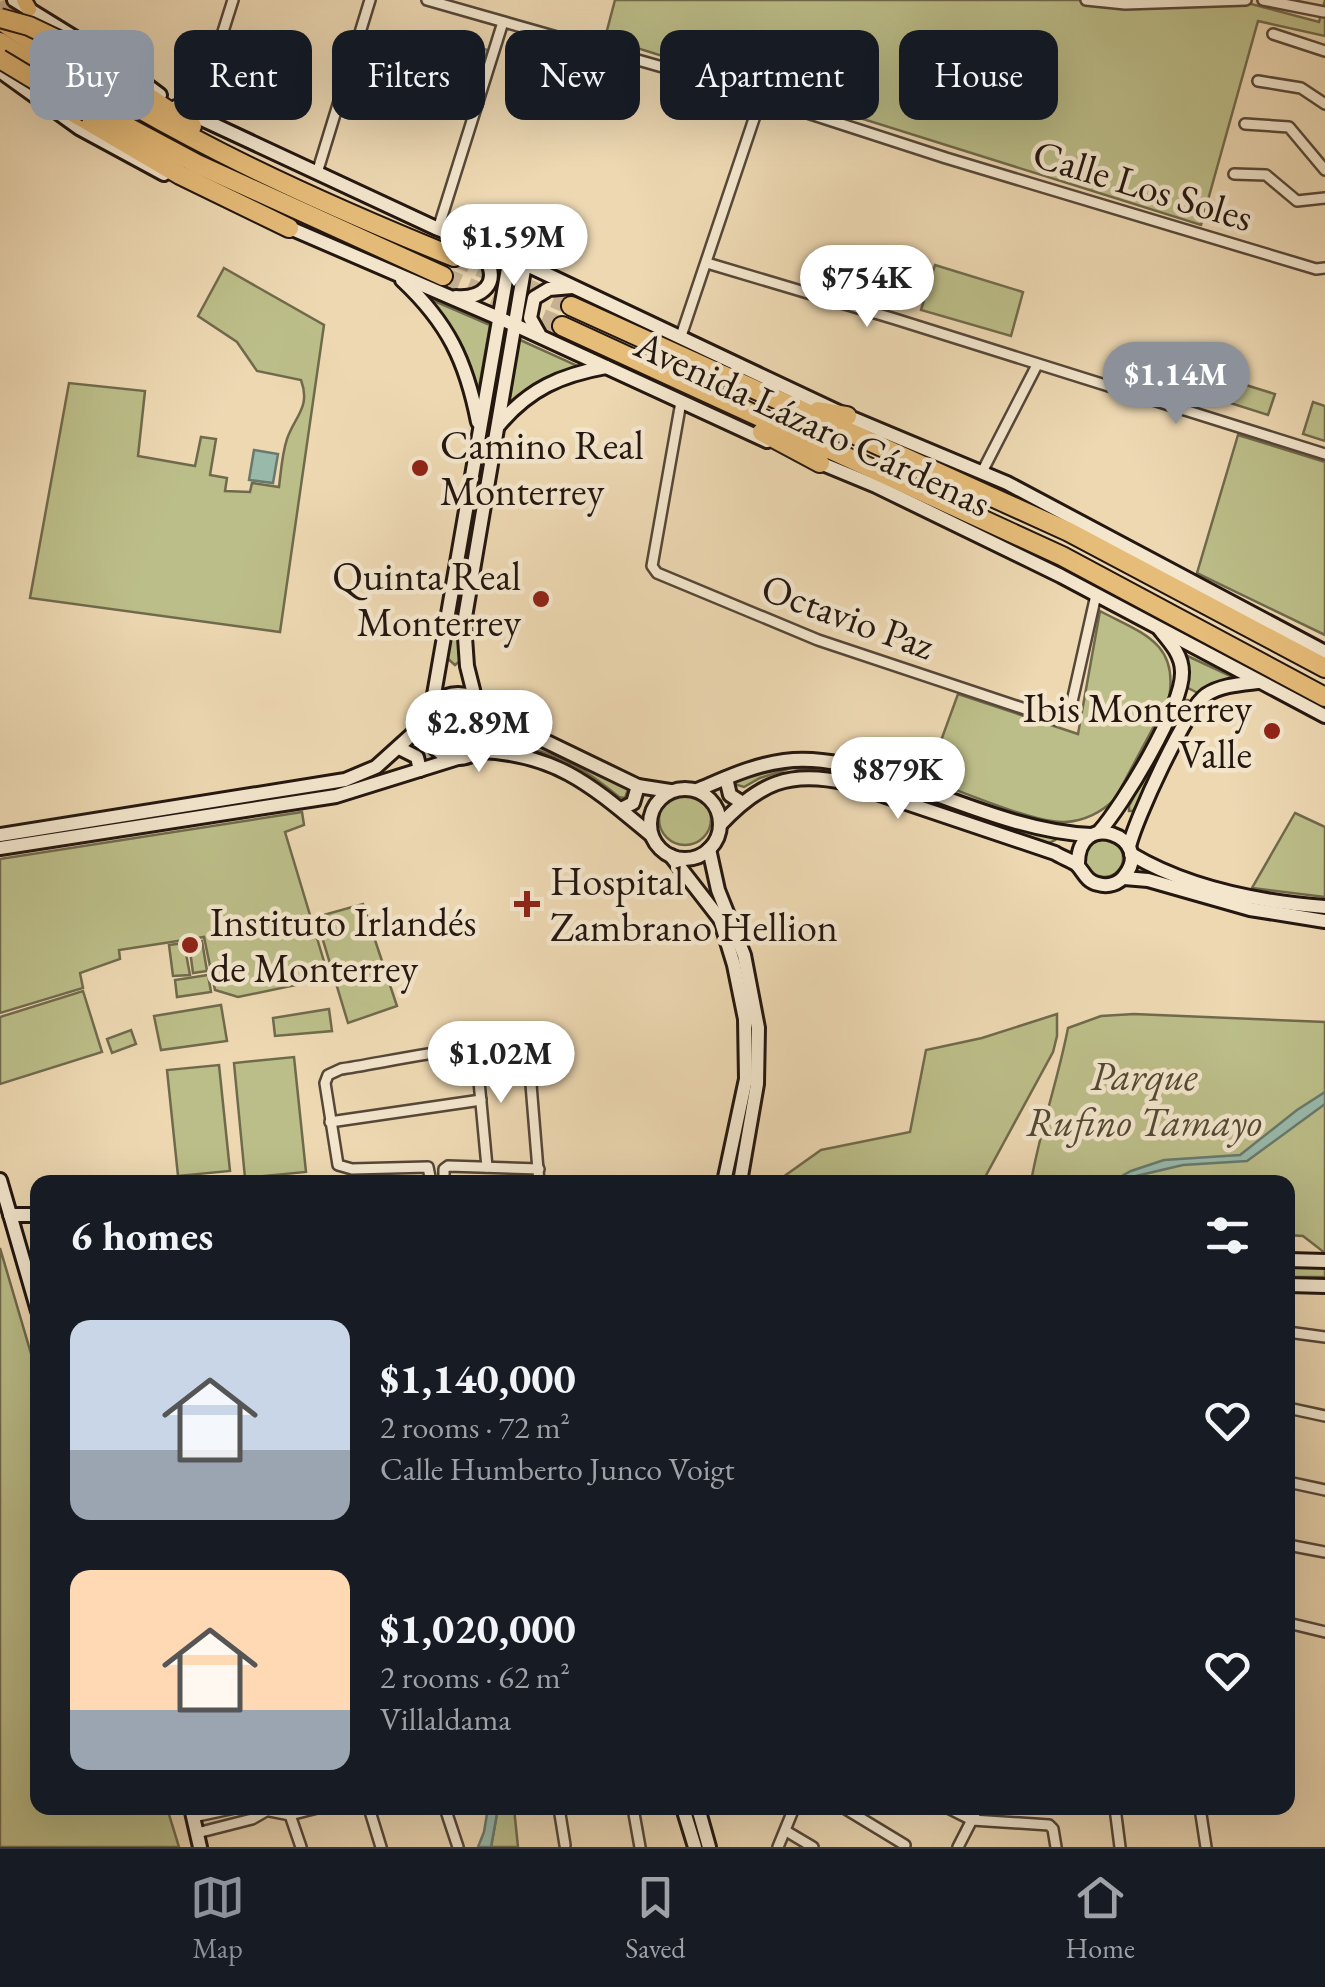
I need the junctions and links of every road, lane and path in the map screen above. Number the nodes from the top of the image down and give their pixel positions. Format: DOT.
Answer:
graph roads {
  1 [pos="233,0"];
  2 [pos="370,0"];
  3 [pos="427,0"];
  4 [pos="1086,0"];
  5 [pos="1246,0"];
  6 [pos="1263,0"];
  7 [pos="13,10"];
  8 [pos="1324,12"];
  9 [pos="503,22"];
  10 [pos="37,30"];
  11 [pos="224,30"];
  12 [pos="1272,34"];
  13 [pos="8,48"];
  14 [pos="1325,51"];
  15 [pos="30,68"];
  16 [pos="660,68"];
  17 [pos="3,75"];
  18 [pos="1258,81"];
  19 [pos="154,97"];
  20 [pos="154,101"];
  21 [pos="170,104"];
  22 [pos="1325,104"];
  23 [pos="174,106"];
  24 [pos="92,120"];
  25 [pos="94,120"];
  26 [pos="202,120"];
  27 [pos="754,120"];
  28 [pos="830,120"];
  29 [pos="1245,124"];
  30 [pos="197,164"];
  31 [pos="1325,170"];
  32 [pos="317,173"];
  33 [pos="1234,174"];
  34 [pos="216,192"];
  35 [pos="1325,198"];
  36 [pos="325,223"];
  37 [pos="289,228"];
  38 [pos="438,228"];
  39 [pos="420,242"];
  40 [pos="454,257"];
  41 [pos="510,257"];
  42 [pos="707,263"];
  43 [pos="531,266"];
  44 [pos="1325,268"];
  45 [pos="393,272"];
  46 [pos="442,276"];
  47 [pos="574,286"];
  48 [pos="448,296"];
  49 [pos="571,306"];
  50 [pos="499,318"];
  51 [pos="515,324"];
  52 [pos="562,326"];
  53 [pos="681,336"];
  54 [pos="541,337"];
  55 [pos="1037,365"];
  56 [pos="607,367"];
  57 [pos="760,392"];
  58 [pos="709,396"];
  59 [pos="681,402"];
  60 [pos="847,416"];
  61 [pos="498,427"];
  62 [pos="480,431"];
  63 [pos="1325,454"];
  64 [pos="820,463"];
  65 [pos="982,472"];
  66 [pos="1096,594"];
  67 [pos="1155,625"];
  68 [pos="1325,652"];
  69 [pos="1325,668"];
  70 [pos="1258,682"];
  71 [pos="1179,695"];
  72 [pos="1325,697"];
  73 [pos="475,698"];
  74 [pos="1198,702"];
  75 [pos="432,706"];
  76 [pos="488,714"];
  77 [pos="1325,716"];
  78 [pos="427,721"];
  79 [pos="520,728"];
  80 [pos="399,748"];
  81 [pos="480,750"];
  82 [pos="509,752"];
  83 [pos="458,758"];
  84 [pos="420,770"];
  85 [pos="726,778"];
  86 [pos="638,786"];
  87 [pos="697,790"];
  88 [pos="670,792"];
  89 [pos="740,802"];
  90 [pos="621,810"];
  91 [pos="1118,810"];
  92 [pos="1137,820"];
  93 [pos="720,825"];
  94 [pos="0,834"];
  95 [pos="1061,834"];
  96 [pos="1095,834"];
  97 [pos="651,835"];
  98 [pos="0,848"];
  99 [pos="708,850"];
  100 [pos="1130,851"];
  101 [pos="1055,853"];
  102 [pos="671,856"];
  103 [pos="1078,866"];
  104 [pos="714,876"];
  105 [pos="1124,878"];
  106 [pos="695,884"];
  107 [pos="1325,907"];
  108 [pos="1325,921"];
  109 [pos="476,1048"];
  110 [pos="481,1100"];
  111 [pos="330,1122"];
  112 [pos="487,1166"];
  113 [pos="539,1169"];
  114 [pos="430,1175"];
  115 [pos="444,1175"];
  116 [pos="539,1175"];
  117 [pos="726,1175"];
  118 [pos="741,1175"];
  119 [pos="0,1180"];
  120 [pos="10,1215"];
  121 [pos="30,1216"];
  122 [pos="1295,1260"];
  123 [pos="1325,1261"];
  124 [pos="30,1284"];
  125 [pos="1295,1284"];
  126 [pos="1325,1286"];
  127 [pos="1295,1333"];
  128 [pos="1325,1337"];
  129 [pos="1295,1410"];
  130 [pos="1325,1416"];
  131 [pos="1295,1484"];
  132 [pos="1325,1490"];
  133 [pos="1295,1546"];
  134 [pos="1325,1552"];
  135 [pos="1295,1625"];
  136 [pos="1325,1632"];
  137 [pos="193,1815"];
  138 [pos="259,1815"];
  139 [pos="290,1815"];
  140 [pos="370,1815"];
  141 [pos="447,1815"];
  142 [pos="560,1815"];
  143 [pos="634,1815"];
  144 [pos="686,1815"];
  145 [pos="702,1815"];
  146 [pos="792,1815"];
  147 [pos="856,1815"];
  148 [pos="962,1815"];
  149 [pos="974,1815"];
  150 [pos="1116,1815"];
  151 [pos="1201,1815"];
  152 [pos="972,1820"];
  153 [pos="786,1831"];
  154 [pos="200,1841"];
  155 [pos="565,1845"];
  156 [pos="905,1845"];
  157 [pos="301,1847"];
  158 [pos="381,1847"];
  159 [pos="458,1847"];
  160 [pos="640,1847"];
  161 [pos="695,1847"];
  162 [pos="709,1847"];
  163 [pos="778,1847"];
  164 [pos="813,1847"];
  165 [pos="958,1847"];
  166 [pos="1056,1847"];
  167 [pos="1120,1847"];
  168 [pos="1206,1847"];
  1 -- 11 [label="street"];
  2 -- 32 [label="street"];
  3 -- 9 [label="street, Calle Los Soles"];
  4 -- 5 [label="street"];
  6 -- 8 [label="street"];
  7 -- 10 [label="highway, bridge"];
  7 -- 13 [label="highway"];
  7 -- 21 [label="street, Avenida Lázaro Cárdenas"];
  9 -- 16 [label="street, Calle Los Soles"];
  9 -- 38 [label="street"];
  12 -- 14 [label="street"];
  13 -- 15 [label="highway, bridge"];
  13 -- 30 [label="highway"];
  13 -- 39 [label="highway"];
  17 -- 37 [label="street, Avenida Lázaro Cárdenas"];
  18 -- 22 [label="street"];
  19 -- 21 [label="highway"];
  20 -- 39 [label="highway"];
  21 -- 23 [label="street, Avenida Lázaro Cárdenas"];
  24 -- 34 [label="highway"];
  25 -- 30 [label="highway"];
  26 -- 32 [label="street, Avenida Lázaro Cárdenas"];
  27 -- 42 [label="street"];
  28 -- 44 [label="street, Calle Los Soles"];
  29 -- 31 [label="street"];
  30 -- 36 [label="highway"];
  32 -- 38 [label="street, Avenida Lázaro Cárdenas"];
  33 -- 35 [label="street"];
  34 -- 36 [label="highway"];
  34 -- 37 [label="highway"];
  36 -- 46 [label="highway"];
  37 -- 45 [label="street, Avenida Lázaro Cárdenas"];
  38 -- 41 [label="street, Avenida Lázaro Cárdenas"];
  38 -- 48 [label="street"];
  39 -- 40 [label="highway"];
  41 -- 43 [label="street, Avenida Lázaro Cárdenas"];
  41 -- 50 [label="street"];
  42 -- 53 [label="street"];
  42 -- 55 [label="street"];
  43 -- 47 [label="street, Avenida Lázaro Cárdenas"];
  43 -- 51 [label="street"];
  45 -- 48 [label="street, Avenida Lázaro Cárdenas"];
  45 -- 62 [label="street"];
  47 -- 53 [label="street, Avenida Lázaro Cárdenas"];
  47 -- 54 [label="street"];
  48 -- 50 [label="street, Avenida Lázaro Cárdenas"];
  49 -- 57 [label="highway, Avenida Lázaro Cárdenas"];
  50 -- 51 [label="street, Avenida Lázaro Cárdenas"];
  50 -- 62 [label="street"];
  51 -- 54 [label="street, Avenida Lázaro Cárdenas"];
  51 -- 61 [label="street"];
  52 -- 58 [label="highway, Avenida Lázaro Cárdenas"];
  53 -- 60 [label="street, Avenida Lázaro Cárdenas"];
  54 -- 56 [label="street, Avenida Lázaro Cárdenas"];
  55 -- 63 [label="street"];
  55 -- 65 [label="street"];
  56 -- 59 [label="street, Avenida Lázaro Cárdenas"];
  56 -- 61 [label="street"];
  57 -- 60 [label="highway"];
  57 -- 69 [label="highway, Avenida Lázaro Cárdenas"];
  58 -- 64 [label="highway"];
  58 -- 72 [label="highway, Avenida Lázaro Cárdenas"];
  59 -- 64 [label="street, Avenida Lázaro Cárdenas"];
  59 -- 66 [label="street, Octavio Paz"];
  60 -- 65 [label="street, Avenida Lázaro Cárdenas"];
  61 -- 73 [label="street"];
  62 -- 75 [label="street"];
  64 -- 66 [label="street, Avenida Lázaro Cárdenas"];
  65 -- 68 [label="street, Avenida Lázaro Cárdenas"];
  66 -- 67 [label="street, Avenida Lázaro Cárdenas"];
  67 -- 70 [label="street, Avenida Lázaro Cárdenas"];
  67 -- 71 [label="street"];
  70 -- 74 [label="street"];
  70 -- 77 [label="street, Avenida Lázaro Cárdenas"];
  71 -- 74 [label="street"];
  71 -- 91 [label="street"];
  73 -- 75 [label="street"];
  73 -- 76 [label="street"];
  74 -- 92 [label="street"];
  75 -- 78 [label="street"];
  76 -- 79 [label="street"];
  76 -- 81 [label="street"];
  78 -- 80 [label="street"];
  78 -- 83 [label="street"];
  79 -- 82 [label="street"];
  79 -- 86 [label="street"];
  80 -- 84 [label="street"];
  80 -- 94 [label="street"];
  81 -- 82 [label="street"];
  81 -- 83 [label="street"];
  82 -- 90 [label="street"];
  83 -- 84 [label="street"];
  84 -- 98 [label="street"];
  85 -- 87 [label="street"];
  85 -- 89 [label="street"];
  85 -- 95 [label="street"];
  86 -- 88 [label="street"];
  86 -- 90 [label="street"];
  87 -- 88 [label="street"];
  87 -- 93 [label="street"];
  88 -- 97 [label="street"];
  89 -- 93 [label="street"];
  89 -- 101 [label="street"];
  90 -- 97 [label="street"];
  91 -- 92 [label="street"];
  91 -- 96 [label="street"];
  92 -- 100 [label="street"];
  93 -- 99 [label="street"];
  95 -- 96 [label="street"];
  95 -- 101 [label="street"];
  96 -- 100 [label="street"];
  96 -- 103 [label="street"];
  97 -- 102 [label="street"];
  99 -- 102 [label="street"];
  99 -- 104 [label="street"];
  100 -- 105 [label="street"];
  100 -- 107 [label="street"];
  101 -- 103 [label="street"];
  102 -- 106 [label="street"];
  103 -- 105 [label="street"];
  104 -- 106 [label="street"];
  104 -- 118 [label="street"];
  105 -- 108 [label="street"];
  106 -- 117 [label="street"];
  109 -- 110 [label="street"];
  109 -- 111 [label="street"];
  109 -- 113 [label="street"];
  110 -- 111 [label="street"];
  110 -- 112 [label="street"];
  111 -- 114 [label="street"];
  112 -- 113 [label="street"];
  112 -- 115 [label="street"];
  113 -- 116 [label="street"];
  119 -- 120 [label="street"];
  120 -- 121 [label="street"];
  120 -- 124 [label="street"];
  122 -- 123 [label="street"];
  125 -- 126 [label="street"];
  127 -- 128 [label="street"];
  129 -- 130 [label="street"];
  131 -- 132 [label="street"];
  133 -- 134 [label="street"];
  135 -- 136 [label="street"];
  137 -- 154 [label="street"];
  138 -- 154 [label="street"];
  139 -- 157 [label="street"];
  140 -- 158 [label="street"];
  141 -- 159 [label="street"];
  142 -- 155 [label="street"];
  143 -- 160 [label="street"];
  144 -- 161 [label="street"];
  145 -- 162 [label="street"];
  146 -- 153 [label="street"];
  147 -- 156 [label="street"];
  148 -- 152 [label="street"];
  149 -- 152 [label="street"];
  150 -- 167 [label="street"];
  151 -- 168 [label="street"];
  152 -- 165 [label="street"];
  152 -- 166 [label="street"];
  153 -- 163 [label="street"];
  153 -- 164 [label="street"];
}
